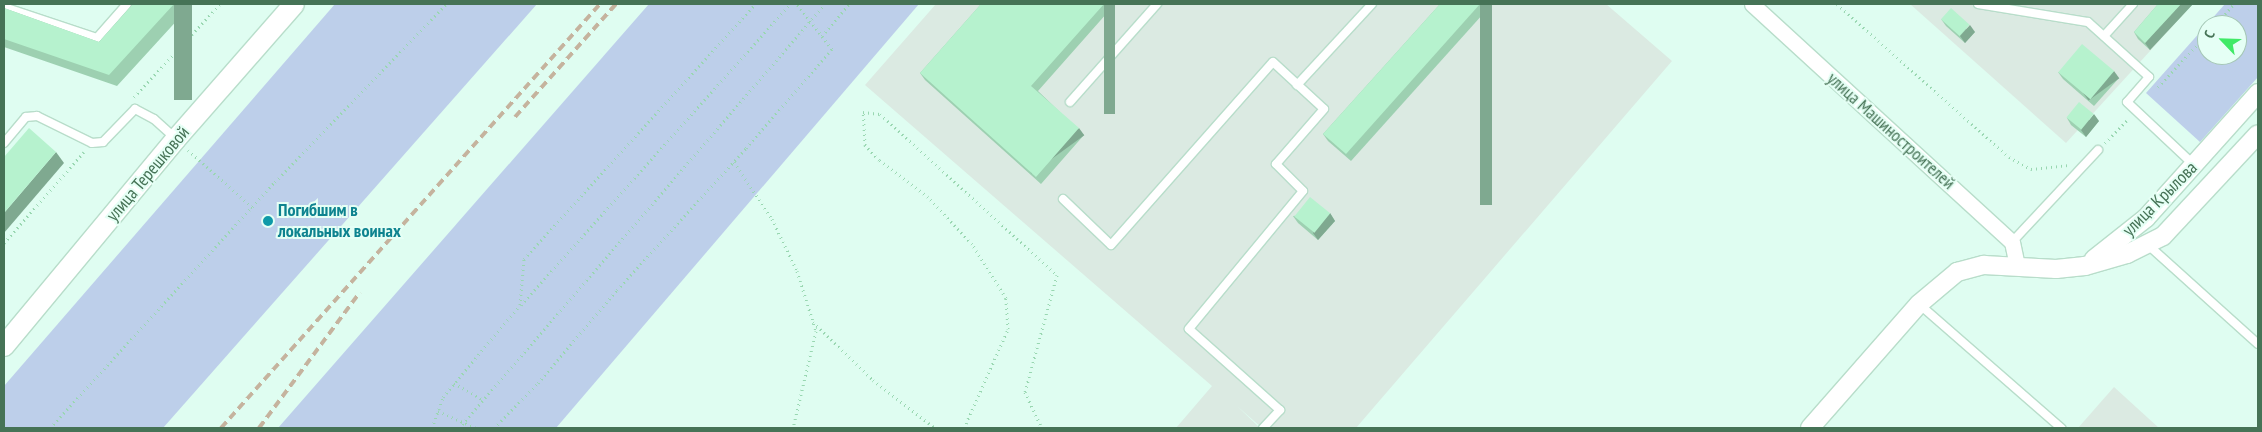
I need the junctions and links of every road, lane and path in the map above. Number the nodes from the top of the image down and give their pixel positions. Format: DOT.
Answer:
graph roads {
  1 [pos="127,4"];
  2 [pos="294,4"];
  3 [pos="446,4"];
  4 [pos="755,4"];
  5 [pos="790,4"];
  6 [pos="797,4"];
  7 [pos="825,4"];
  8 [pos="849,4"];
  9 [pos="1157,4"];
  10 [pos="1372,4"];
  11 [pos="1752,4"];
  12 [pos="1837,4"];
  13 [pos="1978,4"];
  14 [pos="2133,4"];
  15 [pos="2234,4"];
  16 [pos="4,7"];
  17 [pos="2224,15"];
  18 [pos="810,21"];
  19 [pos="822,36"];
  20 [pos="2104,36"];
  21 [pos="2197,45"];
  22 [pos="1297,85"];
  23 [pos="2156,90"];
  24 [pos="2258,93"];
  25 [pos="1070,102"];
  26 [pos="2136,110"];
  27 [pos="2257,136"];
  28 [pos="176,139"];
  29 [pos="4,143"];
  30 [pos="2098,150"];
  31 [pos="734,162"];
  32 [pos="2071,164"];
  33 [pos="2194,165"];
  34 [pos="1063,200"];
  35 [pos="253,208"];
  36 [pos="2012,242"];
  37 [pos="2147,244"];
  38 [pos="2017,266"];
  39 [pos="2085,266"];
  40 [pos="1919,304"];
  41 [pos="520,305"];
  42 [pos="813,321"];
  43 [pos="2258,344"];
  44 [pos="4,346"];
  45 [pos="454,383"];
  46 [pos="483,400"];
  47 [pos="438,411"];
  48 [pos="464,423"];
  49 [pos="50,428"];
  50 [pos="432,428"];
  51 [pos="459,428"];
  52 [pos="476,428"];
  53 [pos="494,428"];
  54 [pos="793,428"];
  55 [pos="935,428"];
  56 [pos="964,428"];
  57 [pos="1042,428"];
  58 [pos="1263,428"];
  59 [pos="1810,428"];
  60 [pos="2061,428"];
  1 -- 16 [label="lane"];
  2 -- 28 [label="main road, улица Терешковой"];
  3 -- 35 [label="path"];
  4 -- 41 [label="path"];
  5 -- 41 [label="path"];
  6 -- 18 [label="path"];
  7 -- 18 [label="path"];
  8 -- 19 [label="path"];
  9 -- 25 [label="lane"];
  10 -- 22 [label="lane"];
  11 -- 36 [label="street, улица Машиностроителей"];
  12 -- 32 [label="path"];
  13 -- 20 [label="lane"];
  14 -- 20 [label="lane"];
  15 -- 17 [label="path"];
  18 -- 19 [label="path"];
  18 -- 46 [label="path"];
  19 -- 31 [label="path"];
  20 -- 26 [label="lane"];
  21 -- 23 [label="path"];
  22 -- 34 [label="lane"];
  22 -- 58 [label="lane"];
  24 -- 33 [label="street, улица Крылова"];
  26 -- 30 [label="path"];
  26 -- 33 [label="lane"];
  27 -- 37 [label="street, улица Крылова"];
  28 -- 29 [label="lane"];
  28 -- 35 [label="path"];
  28 -- 44 [label="main road, улица Терешковой"];
  30 -- 36 [label="lane"];
  31 -- 42 [label="path"];
  31 -- 53 [label="path"];
  33 -- 39 [label="street, улица Крылова"];
  35 -- 49 [label="path"];
  36 -- 38 [label="street"];
  37 -- 39 [label="street, улица Крылова"];
  37 -- 43 [label="lane"];
  38 -- 39 [label="street"];
  38 -- 40 [label="street"];
  40 -- 59 [label="street"];
  40 -- 60 [label="lane"];
  41 -- 45 [label="path"];
  42 -- 54 [label="path"];
  42 -- 55 [label="path"];
  45 -- 46 [label="path"];
  45 -- 47 [label="path"];
  46 -- 48 [label="path"];
  47 -- 48 [label="path"];
  47 -- 50 [label="path"];
  48 -- 51 [label="path"];
  48 -- 52 [label="path"];
  56 -- 57 [label="path"];
}
